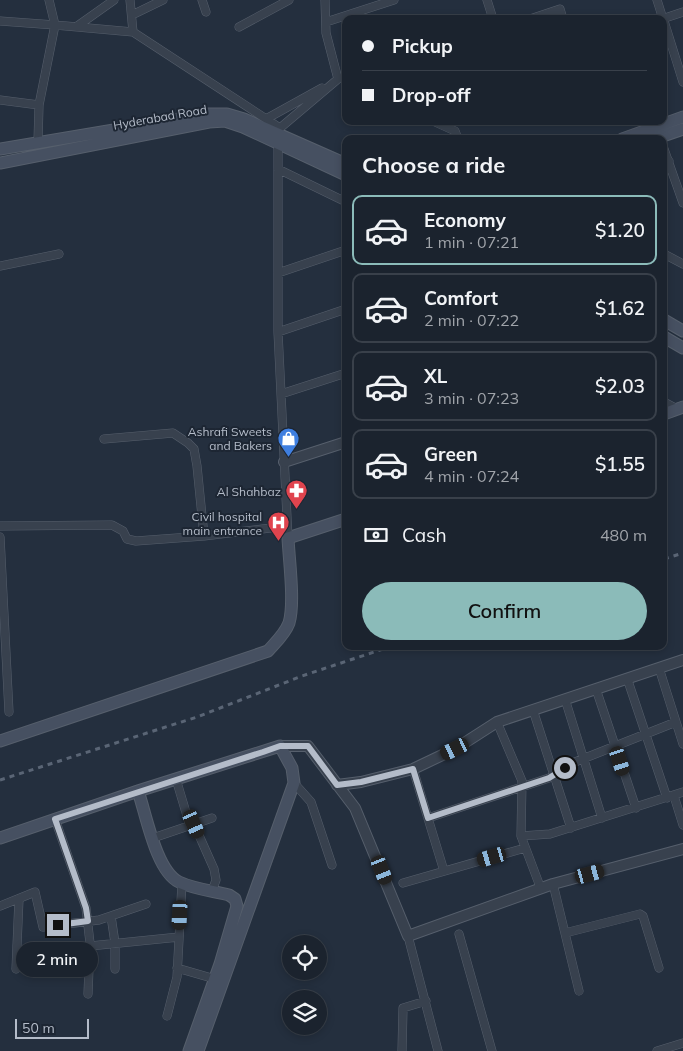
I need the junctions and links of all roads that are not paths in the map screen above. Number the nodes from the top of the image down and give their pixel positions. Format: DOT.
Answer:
graph roads {
  1 [pos="49,0"];
  2 [pos="114,0"];
  3 [pos="130,0"];
  4 [pos="163,0"];
  5 [pos="202,0"];
  6 [pos="289,0"];
  7 [pos="325,0"];
  8 [pos="394,0"];
  9 [pos="487,0"];
  10 [pos="561,0"];
  11 [pos="657,0"];
  12 [pos="275,4"];
  13 [pos="560,10"];
  14 [pos="206,12"];
  15 [pos="683,12"];
  16 [pos="132,15"];
  17 [pos="348,15"];
  18 [pos="492,15"];
  19 [pos="543,15"];
  20 [pos="562,15"];
  21 [pos="662,15"];
  22 [pos="342,17"];
  23 [pos="667,18"];
  24 [pos="0,21"];
  25 [pos="326,22"];
  26 [pos="54,25"];
  27 [pos="76,27"];
  28 [pos="239,27"];
  29 [pos="133,32"];
  30 [pos="667,32"];
  31 [pos="342,78"];
  32 [pos="683,82"];
  33 [pos="0,100"];
  34 [pos="39,105"];
  35 [pos="683,118"];
  36 [pos="266,119"];
  37 [pos="667,124"];
  38 [pos="442,125"];
  39 [pos="663,125"];
  40 [pos="683,129"];
  41 [pos="279,135"];
  42 [pos="456,135"];
  43 [pos="634,135"];
  44 [pos="666,135"];
  45 [pos="38,142"];
  46 [pos="0,149"];
  47 [pos="667,158"];
  48 [pos="668,161"];
  49 [pos="0,162"];
  50 [pos="342,162"];
  51 [pos="278,169"];
  52 [pos="342,173"];
  53 [pos="342,200"];
  54 [pos="683,203"];
  55 [pos="342,251"];
  56 [pos="59,254"];
  57 [pos="667,256"];
  58 [pos="683,264"];
  59 [pos="0,266"];
  60 [pos="278,273"];
  61 [pos="342,310"];
  62 [pos="667,322"];
  63 [pos="683,331"];
  64 [pos="278,332"];
  65 [pos="667,339"];
  66 [pos="683,348"];
  67 [pos="342,374"];
  68 [pos="281,394"];
  69 [pos="667,403"];
  70 [pos="680,408"];
  71 [pos="667,413"];
  72 [pos="104,439"];
  73 [pos="342,443"];
  74 [pos="284,462"];
  75 [pos="342,520"];
  76 [pos="0,526"];
  77 [pos="287,526"];
  78 [pos="204,536"];
  79 [pos="0,537"];
  80 [pos="288,538"];
  81 [pos="683,660"];
  82 [pos="659,668"];
  83 [pos="627,678"];
  84 [pos="596,688"];
  85 [pos="565,699"];
  86 [pos="533,710"];
  87 [pos="10,712"];
  88 [pos="497,722"];
  89 [pos="679,724"];
  90 [pos="646,734"];
  91 [pos="0,741"];
  92 [pos="683,744"];
  93 [pos="280,746"];
  94 [pos="615,746"];
  95 [pos="584,758"];
  96 [pos="413,769"];
  97 [pos="555,775"];
  98 [pos="176,779"];
  99 [pos="294,783"];
  100 [pos="337,785"];
  101 [pos="522,787"];
  102 [pos="138,791"];
  103 [pos="683,792"];
  104 [pos="670,797"];
  105 [pos="636,808"];
  106 [pos="212,818"];
  107 [pos="428,818"];
  108 [pos="602,818"];
  109 [pos="55,819"];
  110 [pos="192,825"];
  111 [pos="683,825"];
  112 [pos="570,828"];
  113 [pos="521,836"];
  114 [pos="0,838"];
  115 [pos="153,838"];
  116 [pos="525,848"];
  117 [pos="683,849"];
  118 [pos="332,865"];
  119 [pos="444,871"];
  120 [pos="182,882"];
  121 [pos="403,883"];
  122 [pos="553,884"];
  123 [pos="541,889"];
  124 [pos="212,891"];
  125 [pos="19,899"];
  126 [pos="146,904"];
  127 [pos="0,906"];
  128 [pos="111,916"];
  129 [pos="88,921"];
  130 [pos="565,933"];
  131 [pos="459,934"];
  132 [pos="408,936"];
  133 [pos="179,937"];
  134 [pos="115,943"];
  135 [pos="90,946"];
  136 [pos="177,968"];
  137 [pos="659,968"];
  138 [pos="16,969"];
  139 [pos="115,969"];
  140 [pos="215,979"];
  141 [pos="579,991"];
  142 [pos="88,994"];
  143 [pos="426,1001"];
  144 [pos="167,1016"];
  145 [pos="683,1043"];
  146 [pos="667,1049"];
  147 [pos="189,1051"];
  148 [pos="198,1051"];
  149 [pos="402,1051"];
  150 [pos="438,1051"];
  151 [pos="492,1051"];
  152 [pos="657,1051"];
  1 -- 26 [label="street"];
  2 -- 27 [label="street"];
  3 -- 16 [label="street"];
  4 -- 16 [label="street"];
  5 -- 14 [label="street"];
  6 -- 12 [label="street"];
  7 -- 25 [label="street"];
  8 -- 17 [label="street"];
  9 -- 18 [label="street"];
  10 -- 13 [label="street"];
  11 -- 21 [label="street"];
  12 -- 28 [label="street"];
  13 -- 19 [label="street"];
  13 -- 20 [label="street"];
  15 -- 23 [label="street"];
  16 -- 29 [label="street"];
  22 -- 25 [label="street"];
  24 -- 26 [label="street"];
  25 -- 31 [label="street"];
  26 -- 27 [label="street"];
  26 -- 34 [label="street"];
  27 -- 29 [label="street"];
  29 -- 36 [label="street"];
  30 -- 32 [label="street"];
  31 -- 36 [label="street"];
  31 -- 41 [label="street"];
  33 -- 34 [label="street"];
  34 -- 45 [label="street"];
  35 -- 37 [label="main road"];
  36 -- 41 [label="street"];
  38 -- 42 [label="street"];
  39 -- 43 [label="main road"];
  40 -- 44 [label="main road"];
  41 -- 45 [label="main road, Hyderabad Road"];
  41 -- 49 [label="main road, Hyderabad Road"];
  41 -- 50 [label="main road, Hyderabad Road"];
  41 -- 51 [label="street"];
  41 -- 52 [label="main road, Hyderabad Road"];
  45 -- 46 [label="main road, Hyderabad Road"];
  47 -- 48 [label="street"];
  48 -- 54 [label="street"];
  51 -- 53 [label="street"];
  51 -- 60 [label="street"];
  55 -- 60 [label="street"];
  56 -- 59 [label="street"];
  57 -- 58 [label="street"];
  60 -- 64 [label="street"];
  61 -- 64 [label="street"];
  62 -- 63 [label="main road"];
  64 -- 68 [label="street"];
  65 -- 66 [label="main road"];
  67 -- 68 [label="street"];
  68 -- 74 [label="street"];
  69 -- 70 [label="street"];
  70 -- 71 [label="main road"];
  72 -- 78 [label="street"];
  73 -- 74 [label="street"];
  74 -- 77 [label="street"];
  75 -- 80 [label="main road"];
  76 -- 78 [label="street"];
  77 -- 78 [label="street"];
  77 -- 80 [label="street"];
  79 -- 87 [label="street"];
  80 -- 91 [label="main road"];
  81 -- 82 [label="street"];
  82 -- 83 [label="street"];
  82 -- 89 [label="street"];
  83 -- 84 [label="street"];
  83 -- 90 [label="street"];
  84 -- 85 [label="street"];
  84 -- 94 [label="street"];
  85 -- 86 [label="street"];
  85 -- 95 [label="street"];
  86 -- 88 [label="street"];
  86 -- 97 [label="street"];
  88 -- 96 [label="street"];
  88 -- 101 [label="street"];
  89 -- 90 [label="street"];
  89 -- 92 [label="street"];
  90 -- 94 [label="street"];
  90 -- 104 [label="street"];
  93 -- 98 [label="main road"];
  93 -- 99 [label="main road"];
  93 -- 100 [label="street"];
  94 -- 95 [label="street"];
  94 -- 105 [label="street"];
  95 -- 97 [label="street"];
  95 -- 108 [label="street"];
  96 -- 100 [label="street"];
  96 -- 107 [label="street"];
  97 -- 101 [label="street"];
  97 -- 112 [label="street"];
  98 -- 102 [label="main road"];
  98 -- 110 [label="street"];
  99 -- 118 [label="street"];
  99 -- 148 [label="main road"];
  100 -- 132 [label="street"];
  101 -- 107 [label="street"];
  101 -- 113 [label="street"];
  102 -- 109 [label="main road"];
  102 -- 115 [label="main road"];
  103 -- 104 [label="street"];
  104 -- 105 [label="street"];
  104 -- 111 [label="street"];
  105 -- 108 [label="street"];
  106 -- 110 [label="street"];
  107 -- 119 [label="street"];
  108 -- 112 [label="street"];
  109 -- 114 [label="main road"];
  109 -- 129 [label="street"];
  110 -- 115 [label="street"];
  110 -- 124 [label="street"];
  112 -- 113 [label="street"];
  113 -- 116 [label="street"];
  115 -- 120 [label="main road"];
  116 -- 119 [label="street"];
  116 -- 123 [label="street"];
  117 -- 122 [label="street"];
  119 -- 121 [label="street"];
  120 -- 124 [label="main road"];
  120 -- 133 [label="street"];
  122 -- 123 [label="street"];
  122 -- 130 [label="street"];
  123 -- 132 [label="street"];
  124 -- 140 [label="main road"];
  125 -- 127 [label="street"];
  125 -- 129 [label="street"];
  125 -- 138 [label="street"];
  126 -- 128 [label="street"];
  128 -- 129 [label="street"];
  128 -- 134 [label="street"];
  129 -- 135 [label="street"];
  130 -- 137 [label="street"];
  130 -- 141 [label="street"];
  131 -- 151 [label="street"];
  132 -- 143 [label="street"];
  133 -- 134 [label="street"];
  133 -- 136 [label="street"];
  134 -- 135 [label="street"];
  134 -- 139 [label="street"];
  135 -- 142 [label="street"];
  136 -- 140 [label="street"];
  136 -- 144 [label="street"];
  140 -- 147 [label="main road"];
  143 -- 149 [label="street"];
  143 -- 150 [label="street"];
  145 -- 146 [label="street"];
  146 -- 152 [label="street"];
}
